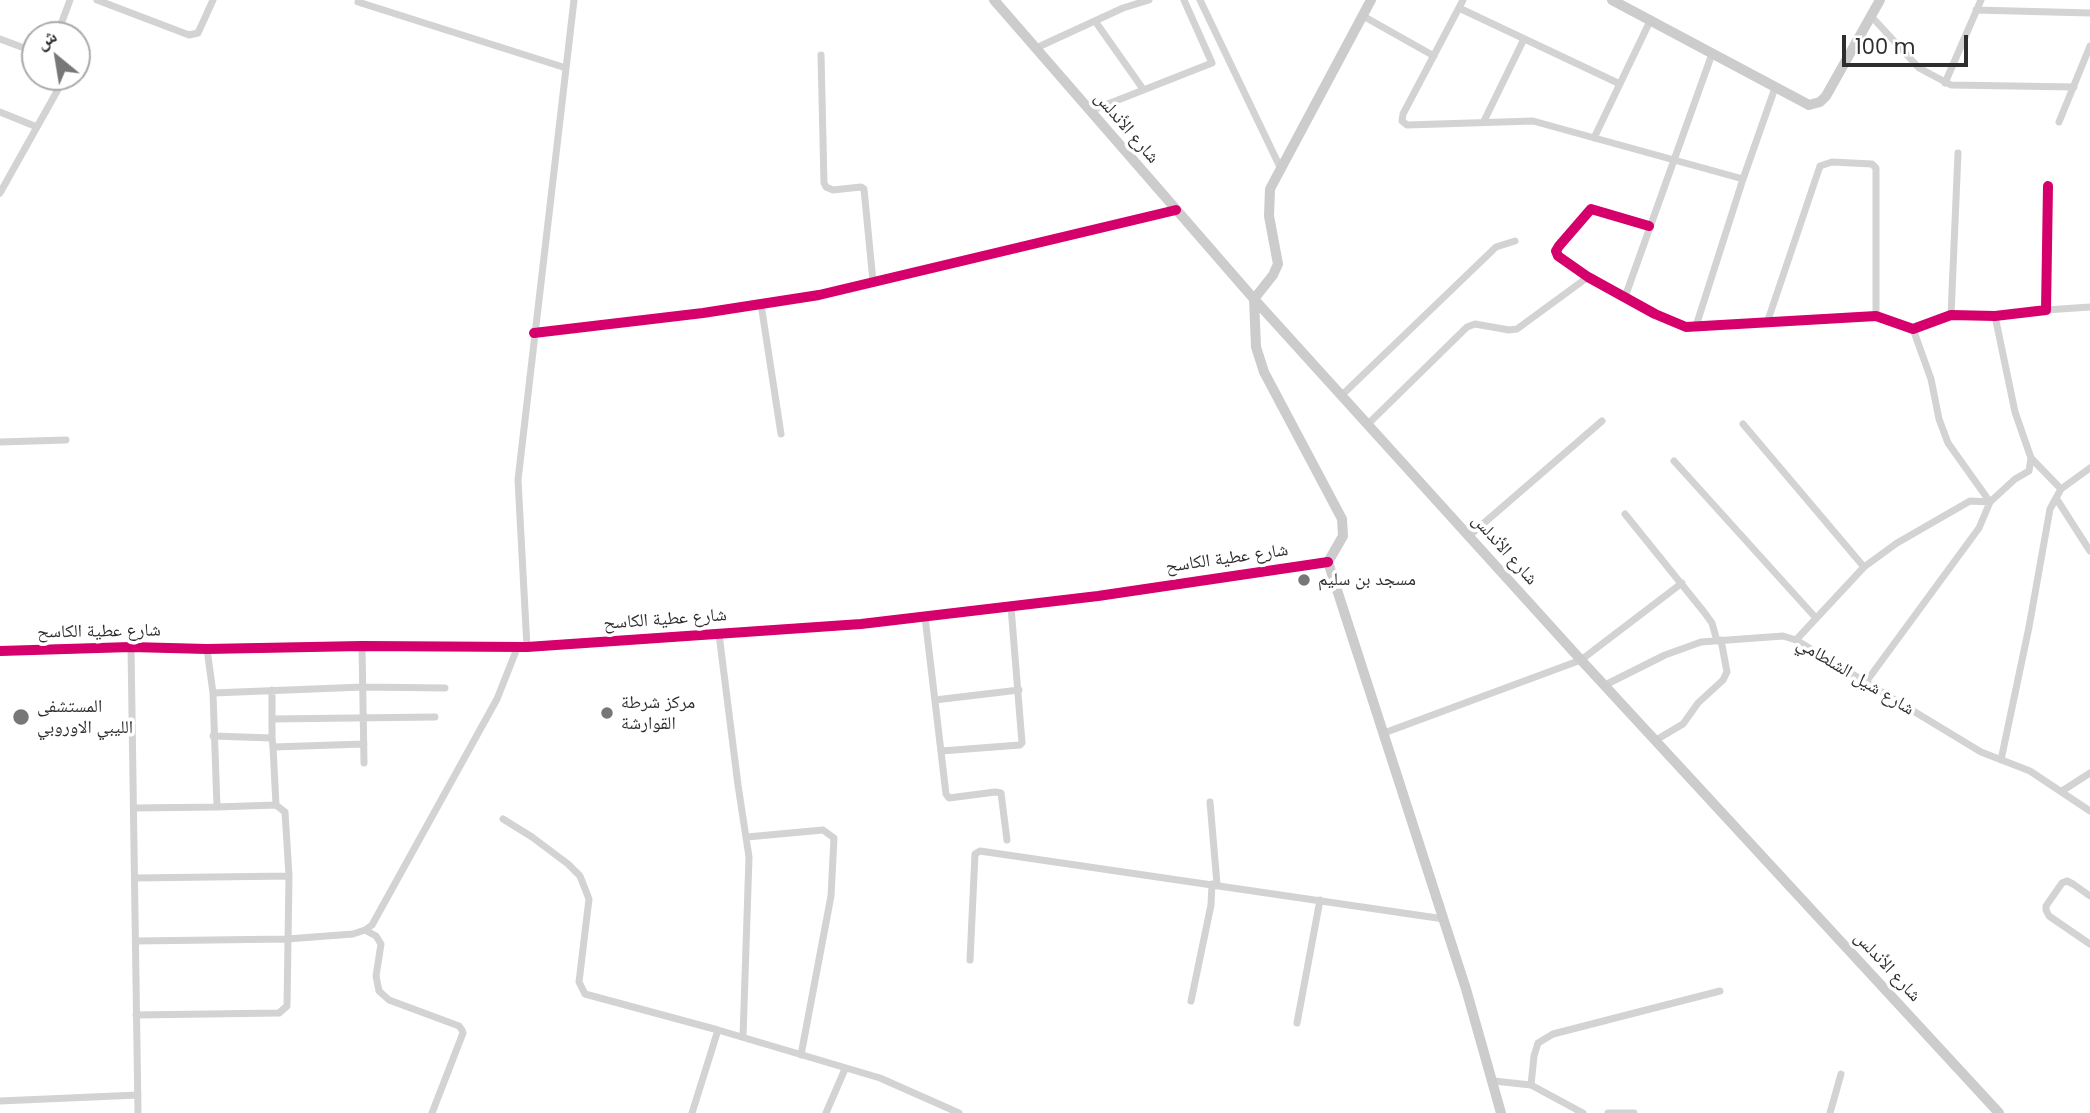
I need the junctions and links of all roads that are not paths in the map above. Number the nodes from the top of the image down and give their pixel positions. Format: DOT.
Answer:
graph roads {
  1 [pos="70,0"];
  2 [pos="97,0"];
  3 [pos="214,0"];
  4 [pos="574,0"];
  5 [pos="995,0"];
  6 [pos="1149,0"];
  7 [pos="1184,0"];
  8 [pos="1200,0"];
  9 [pos="1371,0"];
  10 [pos="1464,0"];
  11 [pos="1612,0"];
  12 [pos="1880,0"];
  13 [pos="1981,0"];
  14 [pos="358,2"];
  15 [pos="1459,8"];
  16 [pos="1976,10"];
  17 [pos="2090,13"];
  18 [pos="1363,16"];
  19 [pos="1871,16"];
  20 [pos="1651,19"];
  21 [pos="62,21"];
  22 [pos="1095,21"];
  23 [pos="1524,38"];
  24 [pos="0,39"];
  25 [pos="2090,46"];
  26 [pos="21,47"];
  27 [pos="1036,48"];
  28 [pos="1712,54"];
  29 [pos="821,55"];
  30 [pos="1434,56"];
  31 [pos="566,68"];
  32 [pos="2086,69"];
  33 [pos="1945,83"];
  34 [pos="1620,84"];
  35 [pos="2074,87"];
  36 [pos="1775,88"];
  37 [pos="1143,89"];
  38 [pos="57,91"];
  39 [pos="1090,111"];
  40 [pos="0,112"];
  41 [pos="1483,121"];
  42 [pos="2059,122"];
  43 [pos="37,127"];
  44 [pos="1594,138"];
  45 [pos="1958,153"];
  46 [pos="1673,159"];
  47 [pos="1280,167"];
  48 [pos="1743,179"];
  49 [pos="2048,186"];
  50 [pos="0,193"];
  51 [pos="1176,210"];
  52 [pos="1649,226"];
  53 [pos="1516,241"];
  54 [pos="1588,277"];
  55 [pos="873,282"];
  56 [pos="1625,297"];
  57 [pos="1254,299"];
  58 [pos="761,304"];
  59 [pos="2090,307"];
  60 [pos="2046,310"];
  61 [pos="1951,315"];
  62 [pos="1876,316"];
  63 [pos="1995,316"];
  64 [pos="1766,323"];
  65 [pos="1696,326"];
  66 [pos="1913,329"];
  67 [pos="534,333"];
  68 [pos="1342,395"];
  69 [pos="1602,421"];
  70 [pos="1368,424"];
  71 [pos="1743,424"];
  72 [pos="781,434"];
  73 [pos="66,440"];
  74 [pos="0,442"];
  75 [pos="2031,458"];
  76 [pos="1674,461"];
  77 [pos="2090,468"];
  78 [pos="2062,489"];
  79 [pos="2056,498"];
  80 [pos="1990,502"];
  81 [pos="1625,514"];
  82 [pos="1469,536"];
  83 [pos="2090,551"];
  84 [pos="1328,562"];
  85 [pos="1864,567"];
  86 [pos="1682,583"];
  87 [pos="1011,607"];
  88 [pos="925,617"];
  89 [pos="1815,617"];
  90 [pos="719,634"];
  91 [pos="1796,640"];
  92 [pos="1719,641"];
  93 [pos="362,646"];
  94 [pos="131,647"];
  95 [pos="523,647"];
  96 [pos="207,649"];
  97 [pos="0,651"];
  98 [pos="1581,660"];
  99 [pos="1866,682"];
  100 [pos="1605,685"];
  101 [pos="363,687"];
  102 [pos="445,688"];
  103 [pos="272,690"];
  104 [pos="1019,690"];
  105 [pos="213,693"];
  106 [pos="935,700"];
  107 [pos="435,717"];
  108 [pos="363,718"];
  109 [pos="272,719"];
  110 [pos="1384,733"];
  111 [pos="213,736"];
  112 [pos="272,738"];
  113 [pos="1656,740"];
  114 [pos="364,744"];
  115 [pos="273,747"];
  116 [pos="941,751"];
  117 [pos="2001,760"];
  118 [pos="364,763"];
  119 [pos="2090,773"];
  120 [pos="2062,791"];
  121 [pos="1210,802"];
  122 [pos="276,805"];
  123 [pos="217,807"];
  124 [pos="135,808"];
  125 [pos="2090,811"];
  126 [pos="503,819"];
  127 [pos="747,837"];
  128 [pos="1007,840"];
  129 [pos="289,876"];
  130 [pos="135,878"];
  131 [pos="1215,884"];
  132 [pos="2090,896"];
  133 [pos="1320,900"];
  134 [pos="1444,919"];
  135 [pos="365,930"];
  136 [pos="286,939"];
  137 [pos="136,941"];
  138 [pos="2090,944"];
  139 [pos="970,960"];
  140 [pos="1720,992"];
  141 [pos="1191,1001"];
  142 [pos="136,1015"];
  143 [pos="1297,1023"];
  144 [pos="718,1030"];
  145 [pos="743,1037"];
  146 [pos="801,1055"];
  147 [pos="845,1069"];
  148 [pos="1842,1074"];
  149 [pos="1494,1081"];
  150 [pos="1531,1085"];
  151 [pos="138,1095"];
  152 [pos="0,1101"];
  153 [pos="138,1113"];
  154 [pos="432,1113"];
  155 [pos="692,1113"];
  156 [pos="826,1113"];
  157 [pos="959,1113"];
  158 [pos="1501,1113"];
  159 [pos="1583,1113"];
  160 [pos="1608,1113"];
  161 [pos="1634,1113"];
  162 [pos="1830,1113"];
  163 [pos="1999,1113"];
  1 -- 21 [label="street"];
  2 -- 3 [label="street"];
  4 -- 31 [label="street"];
  5 -- 27 [label="main road, شارع الأندلس"];
  6 -- 22 [label="street"];
  7 -- 37 [label="street"];
  8 -- 47 [label="street"];
  9 -- 18 [label="main road"];
  10 -- 15 [label="street"];
  11 -- 20 [label="main road"];
  12 -- 19 [label="main road"];
  13 -- 16 [label="street"];
  14 -- 31 [label="street"];
  15 -- 23 [label="street"];
  15 -- 30 [label="street"];
  16 -- 17 [label="street"];
  16 -- 33 [label="street"];
  18 -- 30 [label="street"];
  18 -- 47 [label="main road"];
  19 -- 33 [label="street"];
  19 -- 36 [label="main road"];
  20 -- 28 [label="main road"];
  20 -- 34 [label="street"];
  22 -- 27 [label="street"];
  22 -- 37 [label="street"];
  23 -- 34 [label="street"];
  23 -- 41 [label="street"];
  24 -- 26 [label="street"];
  25 -- 32 [label="street"];
  27 -- 39 [label="main road, شارع الأندلس"];
  28 -- 36 [label="main road"];
  28 -- 46 [label="street"];
  29 -- 55 [label="street"];
  30 -- 41 [label="street"];
  31 -- 67 [label="street"];
  32 -- 35 [label="street"];
  33 -- 35 [label="street"];
  34 -- 44 [label="street"];
  35 -- 42 [label="street"];
  36 -- 48 [label="street"];
  37 -- 39 [label="street"];
  38 -- 43 [label="street"];
  39 -- 51 [label="main road, شارع الأندلس"];
  40 -- 43 [label="street"];
  41 -- 44 [label="street"];
  43 -- 50 [label="street"];
  44 -- 46 [label="street"];
  45 -- 61 [label="street"];
  46 -- 48 [label="street"];
  46 -- 52 [label="street"];
  47 -- 57 [label="main road"];
  48 -- 65 [label="street"];
  49 -- 60 [label="street"];
  51 -- 55 [label="street"];
  51 -- 57 [label="main road, شارع الأندلس"];
  52 -- 54 [label="street"];
  52 -- 56 [label="street"];
  53 -- 68 [label="street"];
  54 -- 56 [label="street"];
  54 -- 70 [label="street"];
  55 -- 58 [label="street"];
  56 -- 65 [label="street"];
  57 -- 68 [label="main road, شارع الأندلس"];
  57 -- 84 [label="main road"];
  58 -- 67 [label="street"];
  58 -- 72 [label="street"];
  59 -- 60 [label="street"];
  60 -- 63 [label="street"];
  61 -- 63 [label="street"];
  61 -- 66 [label="street"];
  62 -- 64 [label="street"];
  62 -- 64 [label="street"];
  62 -- 66 [label="street"];
  63 -- 75 [label="street"];
  64 -- 65 [label="street"];
  66 -- 80 [label="street"];
  67 -- 95 [label="street"];
  68 -- 70 [label="main road, شارع الأندلس"];
  69 -- 82 [label="street"];
  70 -- 82 [label="main road, شارع الأندلس"];
  71 -- 85 [label="street"];
  73 -- 74 [label="street"];
  75 -- 78 [label="street"];
  75 -- 80 [label="street"];
  76 -- 89 [label="street"];
  77 -- 78 [label="street"];
  78 -- 79 [label="street"];
  79 -- 83 [label="street"];
  79 -- 117 [label="street"];
  80 -- 85 [label="street"];
  80 -- 99 [label="street"];
  81 -- 86 [label="street"];
  82 -- 98 [label="main road, شارع الأندلس"];
  84 -- 87 [label="street, شارع عطية الكاسح"];
  84 -- 110 [label="main road"];
  85 -- 89 [label="street"];
  86 -- 92 [label="street"];
  86 -- 98 [label="street"];
  87 -- 88 [label="street, شارع عطية الكاسح"];
  87 -- 104 [label="street"];
  88 -- 90 [label="street, شارع عطية الكاسح"];
  88 -- 106 [label="street"];
  89 -- 91 [label="street"];
  90 -- 95 [label="street, شارع عطية الكاسح"];
  90 -- 127 [label="street"];
  91 -- 92 [label="street, شارع شيل الشلطامي"];
  91 -- 99 [label="street, شارع شيل الشلطامي"];
  92 -- 100 [label="street, شارع شيل الشلطامي"];
  92 -- 113 [label="street"];
  93 -- 95 [label="street, شارع عطية الكاسح"];
  93 -- 96 [label="street, شارع عطية الكاسح"];
  93 -- 101 [label="street"];
  94 -- 96 [label="street, شارع عطية الكاسح"];
  94 -- 97 [label="street, شارع عطية الكاسح"];
  94 -- 124 [label="street"];
  95 -- 135 [label="street"];
  96 -- 105 [label="street"];
  98 -- 100 [label="main road, شارع الأندلس"];
  98 -- 110 [label="street"];
  99 -- 117 [label="street, شارع شيل الشلطامي"];
  100 -- 113 [label="main road, شارع الأندلس"];
  101 -- 102 [label="street"];
  101 -- 103 [label="street"];
  101 -- 108 [label="street"];
  103 -- 105 [label="street"];
  103 -- 109 [label="street"];
  104 -- 106 [label="street"];
  104 -- 116 [label="street"];
  105 -- 111 [label="street"];
  106 -- 116 [label="street"];
  107 -- 108 [label="street"];
  108 -- 109 [label="street"];
  108 -- 114 [label="street"];
  109 -- 112 [label="street"];
  110 -- 134 [label="main road"];
  111 -- 112 [label="street"];
  111 -- 123 [label="street"];
  112 -- 115 [label="street"];
  113 -- 163 [label="main road, شارع الأندلس"];
  114 -- 115 [label="street"];
  114 -- 118 [label="street"];
  115 -- 122 [label="street"];
  116 -- 128 [label="street"];
  117 -- 120 [label="street, شارع شيل الشلطامي"];
  119 -- 120 [label="street"];
  120 -- 125 [label="street, شارع شيل الشلطامي"];
  121 -- 131 [label="street"];
  122 -- 123 [label="street"];
  122 -- 129 [label="street"];
  123 -- 124 [label="street"];
  124 -- 130 [label="street"];
  126 -- 144 [label="street"];
  127 -- 145 [label="street"];
  127 -- 146 [label="street"];
  129 -- 130 [label="street"];
  129 -- 136 [label="street"];
  130 -- 137 [label="street"];
  131 -- 133 [label="street"];
  131 -- 139 [label="street"];
  131 -- 141 [label="street"];
  132 -- 138 [label="street"];
  133 -- 134 [label="street"];
  133 -- 143 [label="street"];
  134 -- 149 [label="main road"];
  135 -- 136 [label="street"];
  135 -- 154 [label="street"];
  136 -- 137 [label="street"];
  136 -- 142 [label="street"];
  137 -- 142 [label="street"];
  140 -- 150 [label="street"];
  142 -- 151 [label="street"];
  144 -- 145 [label="street"];
  144 -- 155 [label="street"];
  145 -- 146 [label="street"];
  146 -- 147 [label="street"];
  147 -- 156 [label="street"];
  147 -- 157 [label="street"];
  148 -- 162 [label="street"];
  149 -- 150 [label="street"];
  149 -- 158 [label="main road"];
  150 -- 159 [label="street"];
  151 -- 152 [label="street"];
  151 -- 153 [label="street"];
  160 -- 161 [label="street"];
}
